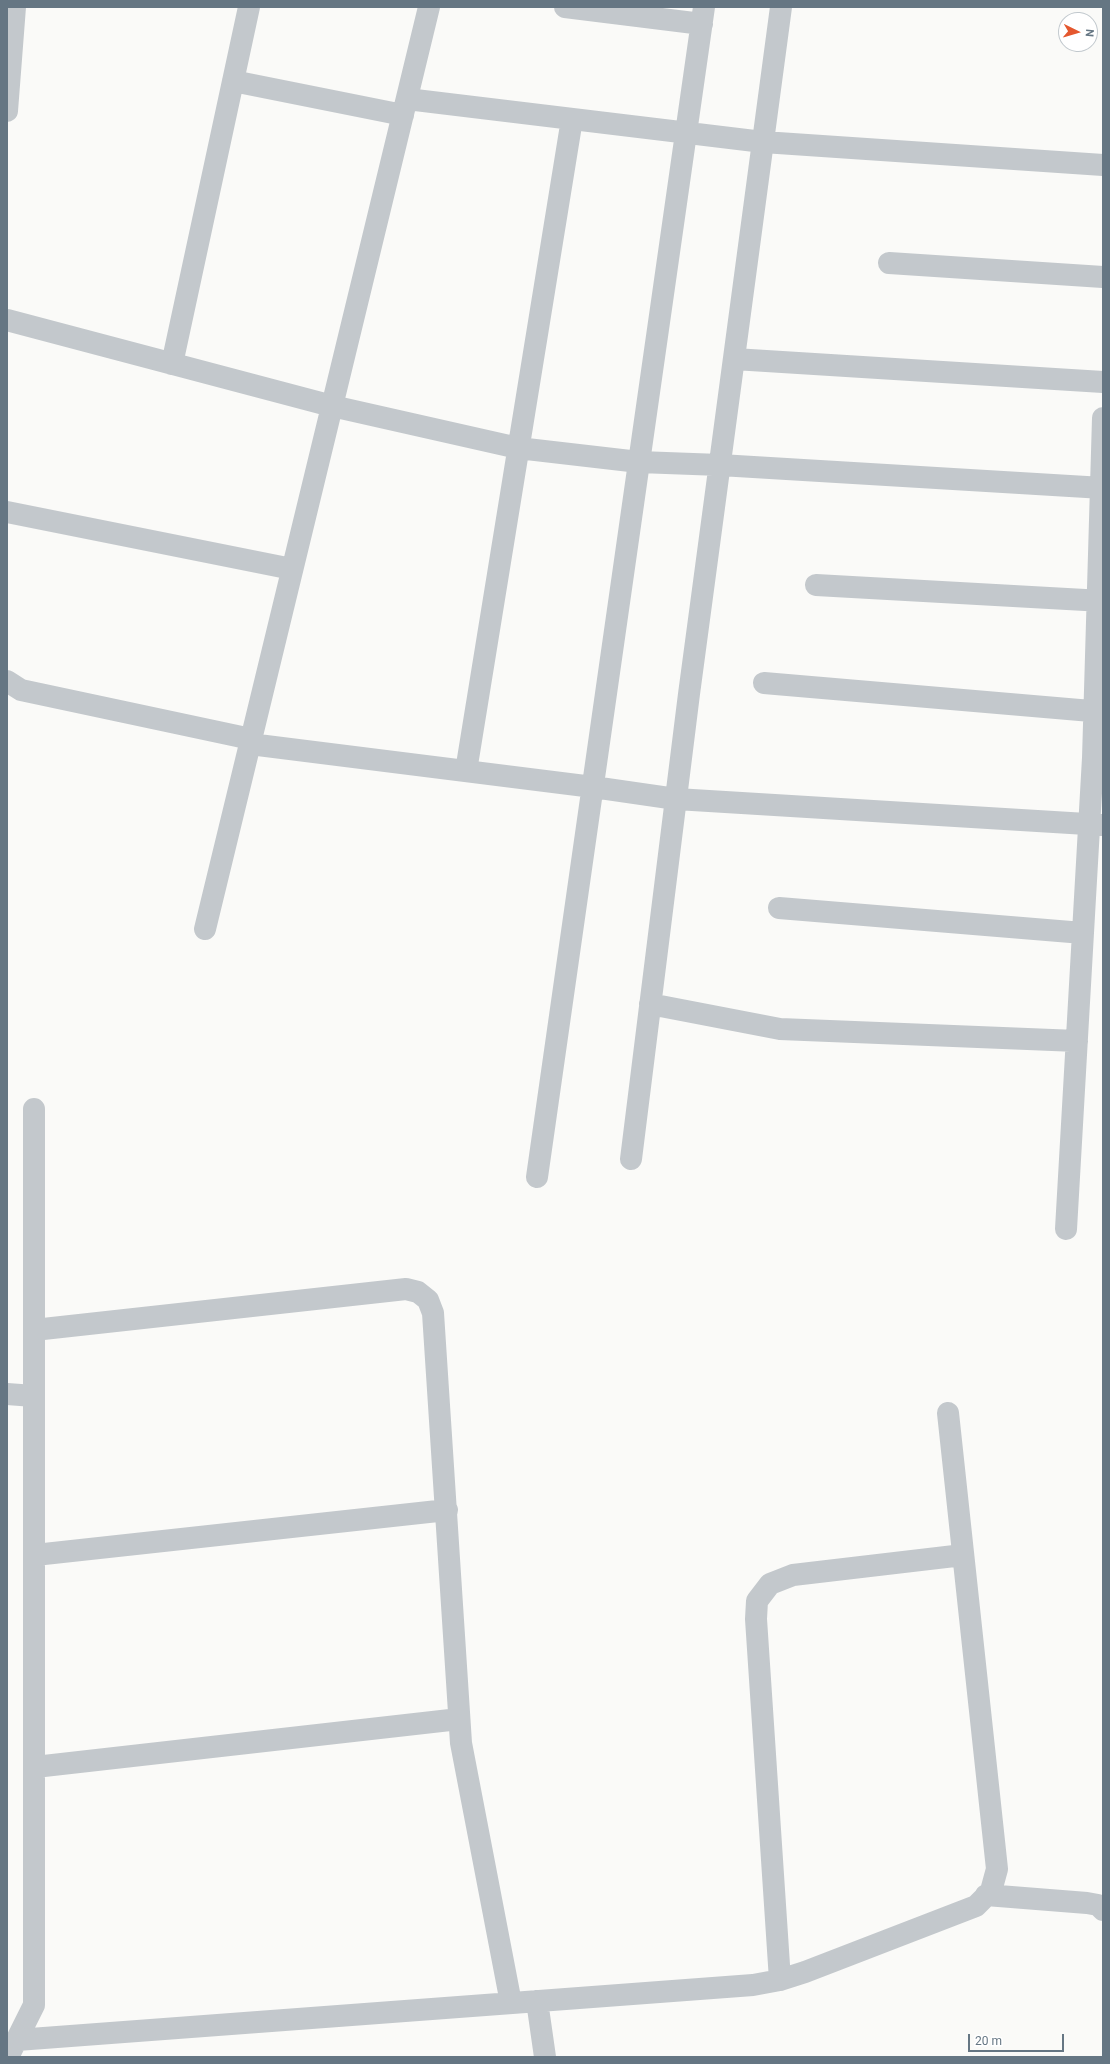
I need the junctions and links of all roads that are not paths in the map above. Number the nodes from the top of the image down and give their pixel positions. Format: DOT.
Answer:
graph roads {
  1 [pos="15,7"];
  2 [pos="249,7"];
  3 [pos="429,7"];
  4 [pos="564,7"];
  5 [pos="781,7"];
  6 [pos="703,16"];
  7 [pos="233,81"];
  8 [pos="405,107"];
  9 [pos="7,111"];
  10 [pos="572,119"];
  11 [pos="686,134"];
  12 [pos="763,142"];
  13 [pos="1103,165"];
  14 [pos="889,263"];
  15 [pos="1103,277"];
  16 [pos="7,320"];
  17 [pos="734,359"];
  18 [pos="172,364"];
  19 [pos="1103,382"];
  20 [pos="332,406"];
  21 [pos="1103,418"];
  22 [pos="518,448"];
  23 [pos="639,462"];
  24 [pos="720,465"];
  25 [pos="1102,488"];
  26 [pos="7,512"];
  27 [pos="292,569"];
  28 [pos="816,585"];
  29 [pos="1100,601"];
  30 [pos="7,681"];
  31 [pos="764,683"];
  32 [pos="1099,712"];
  33 [pos="251,741"];
  34 [pos="466,772"];
  35 [pos="593,787"];
  36 [pos="676,799"];
  37 [pos="1096,825"];
  38 [pos="779,908"];
  39 [pos="205,929"];
  40 [pos="1083,933"];
  41 [pos="650,1004"];
  42 [pos="1077,1041"];
  43 [pos="34,1109"];
  44 [pos="631,1159"];
  45 [pos="537,1177"];
  46 [pos="1066,1229"];
  47 [pos="34,1330"];
  48 [pos="7,1394"];
  49 [pos="34,1396"];
  50 [pos="948,1413"];
  51 [pos="447,1510"];
  52 [pos="34,1555"];
  53 [pos="963,1555"];
  54 [pos="459,1719"];
  55 [pos="35,1767"];
  56 [pos="986,1896"];
  57 [pos="1103,1910"];
  58 [pos="780,1980"];
  59 [pos="537,2001"];
  60 [pos="511,2003"];
  61 [pos="12,2048"];
  62 [pos="545,2057"];
  1 -- 9 [label="street"];
  2 -- 7 [label="street"];
  3 -- 8 [label="street"];
  4 -- 6 [label="street"];
  5 -- 12 [label="street"];
  6 -- 11 [label="street"];
  7 -- 8 [label="street"];
  7 -- 18 [label="street"];
  8 -- 10 [label="street"];
  8 -- 20 [label="street"];
  10 -- 11 [label="street"];
  10 -- 22 [label="street"];
  11 -- 12 [label="street"];
  11 -- 23 [label="street"];
  12 -- 13 [label="street"];
  12 -- 17 [label="street"];
  14 -- 15 [label="street"];
  16 -- 18 [label="street"];
  17 -- 19 [label="street"];
  17 -- 24 [label="street"];
  18 -- 20 [label="street"];
  20 -- 22 [label="street"];
  20 -- 27 [label="street"];
  21 -- 25 [label="street"];
  22 -- 23 [label="street"];
  22 -- 34 [label="street"];
  23 -- 24 [label="street"];
  23 -- 35 [label="street"];
  24 -- 25 [label="street"];
  24 -- 36 [label="street"];
  25 -- 29 [label="street"];
  26 -- 27 [label="street"];
  27 -- 33 [label="street"];
  28 -- 29 [label="street"];
  29 -- 32 [label="street"];
  30 -- 33 [label="street"];
  31 -- 32 [label="street"];
  32 -- 37 [label="street"];
  33 -- 34 [label="street"];
  33 -- 39 [label="street"];
  34 -- 35 [label="street"];
  35 -- 36 [label="street"];
  35 -- 45 [label="street"];
  36 -- 37 [label="street"];
  36 -- 41 [label="street"];
  37 -- 40 [label="street"];
  38 -- 40 [label="street"];
  40 -- 42 [label="street"];
  41 -- 42 [label="street"];
  41 -- 44 [label="street"];
  42 -- 46 [label="street"];
  43 -- 47 [label="street"];
  47 -- 49 [label="street"];
  47 -- 51 [label="street"];
  48 -- 49 [label="street"];
  49 -- 52 [label="street"];
  50 -- 53 [label="street"];
  51 -- 52 [label="street"];
  51 -- 54 [label="street"];
  52 -- 55 [label="street"];
  53 -- 56 [label="street"];
  53 -- 58 [label="street"];
  54 -- 55 [label="street"];
  54 -- 60 [label="street"];
  55 -- 61 [label="street"];
  56 -- 57 [label="street"];
  56 -- 58 [label="street"];
  58 -- 59 [label="street"];
  59 -- 60 [label="street"];
  59 -- 62 [label="street"];
  60 -- 61 [label="street"];
}
